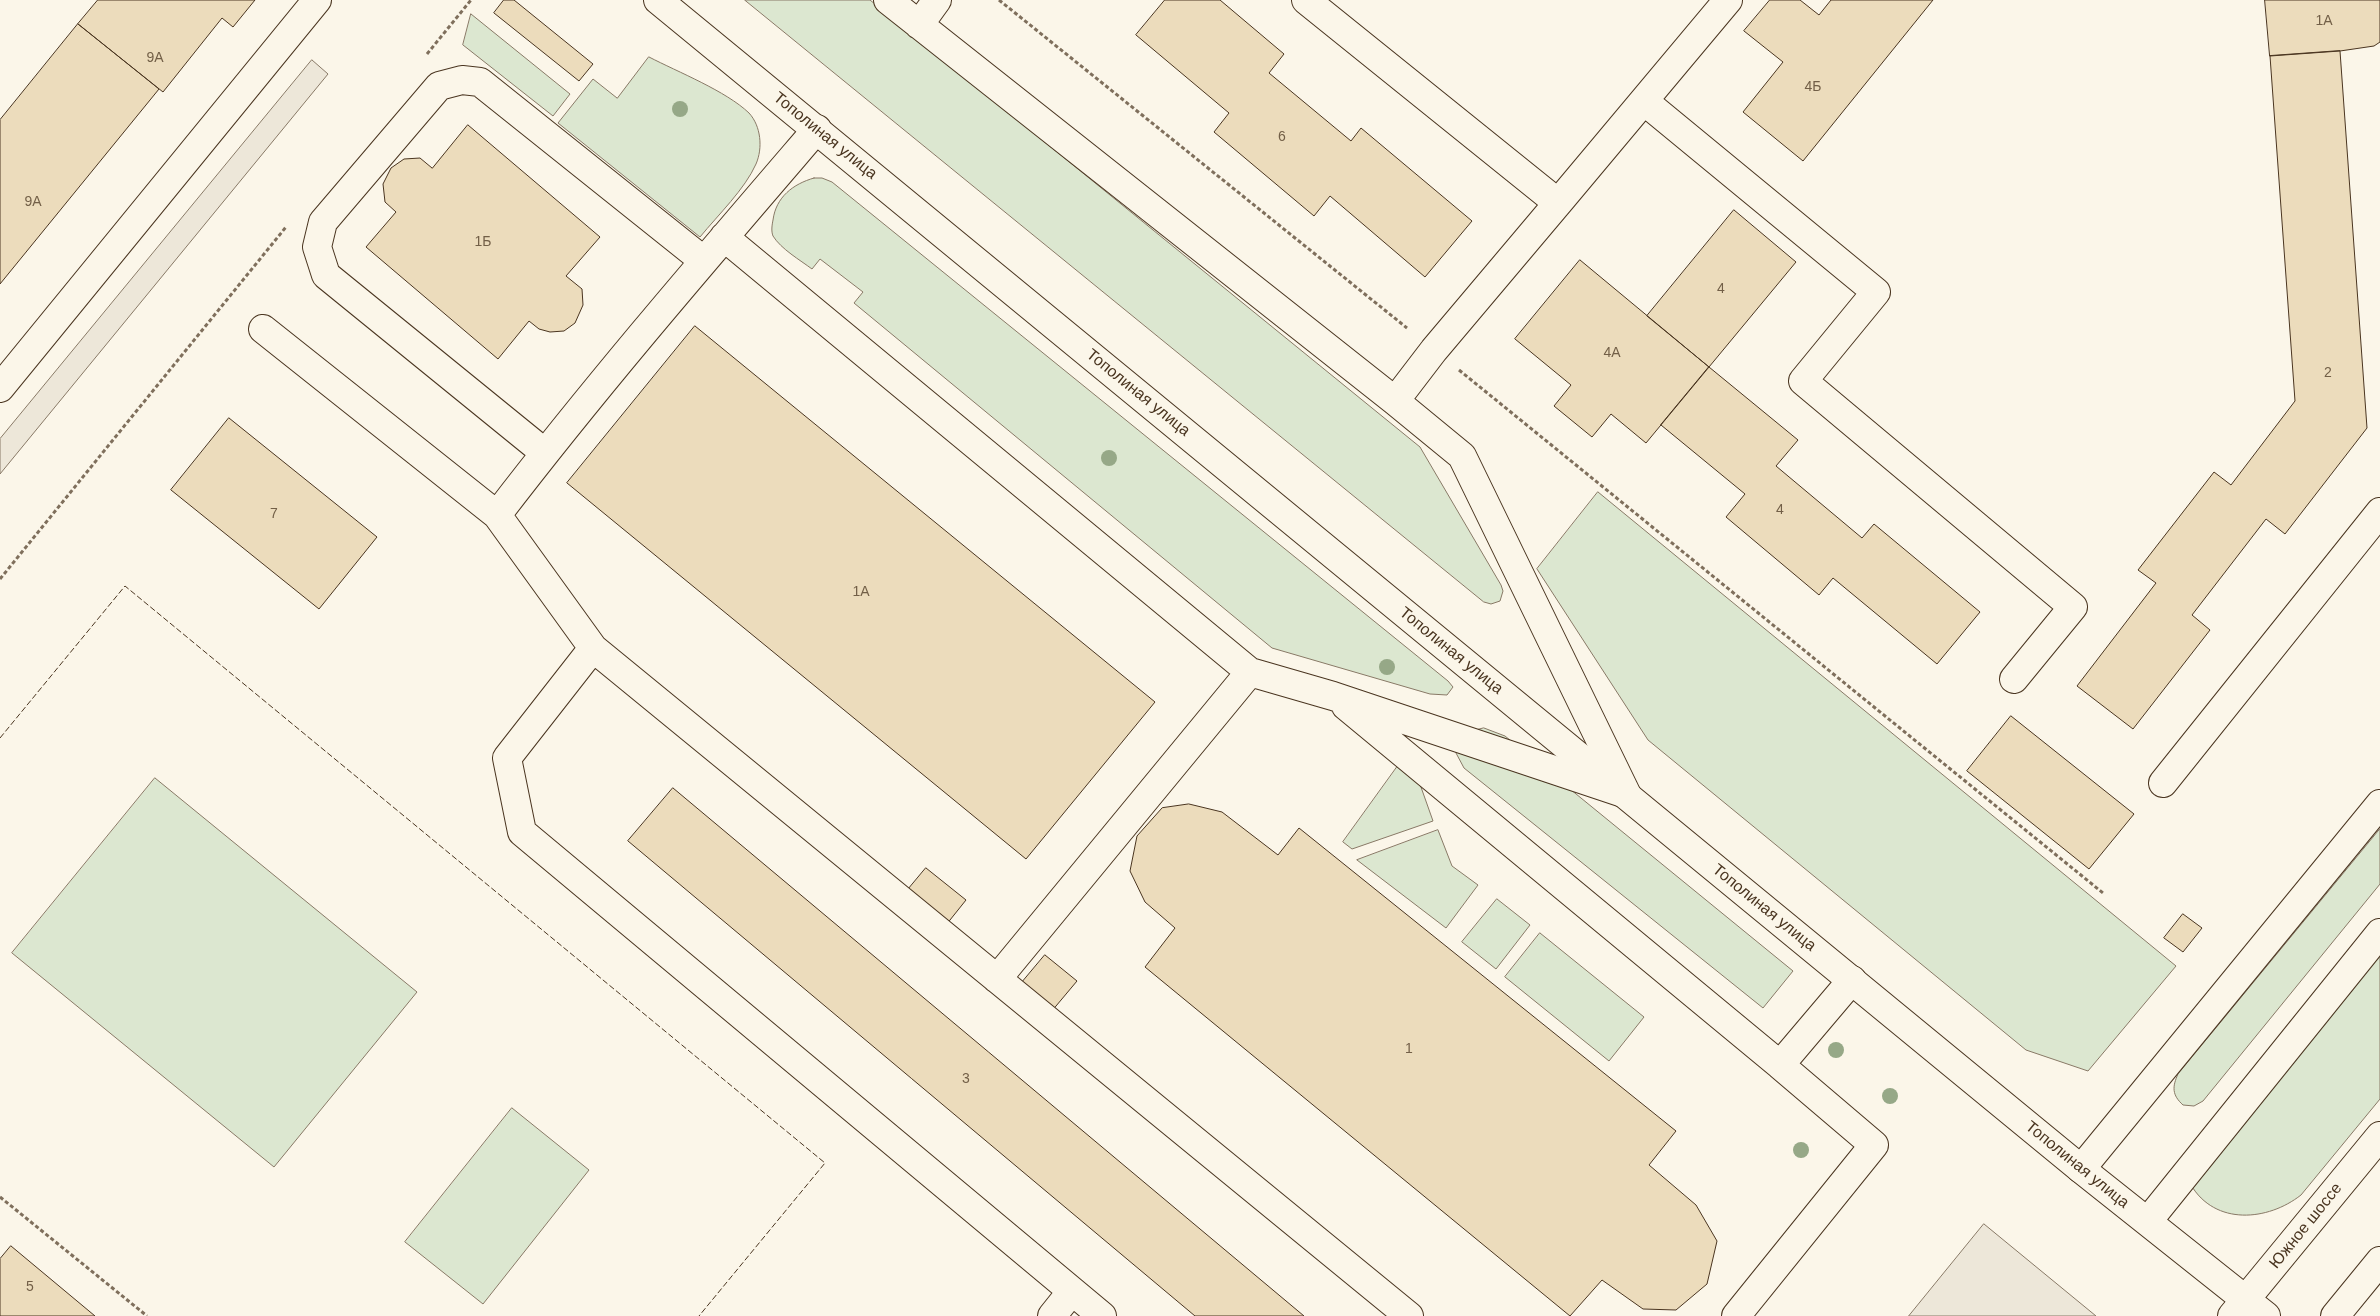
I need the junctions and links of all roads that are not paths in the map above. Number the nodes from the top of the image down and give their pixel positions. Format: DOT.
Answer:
graph roads {
  1 [pos="317,0"];
  2 [pos="658,0"];
  3 [pos="888,0"];
  4 [pos="937,0"];
  5 [pos="1306,0"];
  6 [pos="1728,0"];
  7 [pos="919,25"];
  8 [pos="1644,101"];
  9 [pos="817,129"];
  10 [pos="1558,203"];
  11 [pos="724,237"];
  12 [pos="704,261"];
  13 [pos="263,329"];
  14 [pos="0,388"];
  15 [pos="1395,401"];
  16 [pos="544,453"];
  17 [pos="2380,512"];
  18 [pos="497,515"];
  19 [pos="593,648"];
  20 [pos="1250,672"];
  21 [pos="2014,679"];
  22 [pos="1333,696"];
  23 [pos="2163,783"];
  24 [pos="1627,795"];
  25 [pos="2380,804"];
  26 [pos="2380,933"];
  27 [pos="997,979"];
  28 [pos="1852,980"];
  29 [pos="1780,1065"];
  30 [pos="2380,1136"];
  31 [pos="2081,1169"];
  32 [pos="2148,1221"];
  33 [pos="2380,1261"];
  34 [pos="1072,1291"];
  35 [pos="2248,1311"];
  36 [pos="1052,1316"];
  37 [pos="1102,1316"];
  38 [pos="1409,1316"];
  39 [pos="1736,1316"];
  40 [pos="2335,1316"];
  1 -- 14 [label="main road"];
  2 -- 9 [label="main road, Тополиная улица"];
  3 -- 7 [label="main road"];
  4 -- 7 [label="main road"];
  5 -- 10 [label="main road"];
  6 -- 8 [label="main road"];
  7 -- 15 [label="main road"];
  8 -- 10 [label="main road"];
  8 -- 21 [label="main road"];
  9 -- 11 [label="main road"];
  9 -- 24 [label="main road, Тополиная улица"];
  10 -- 15 [label="main road"];
  11 -- 12 [label="main road"];
  11 -- 20 [label="main road"];
  12 -- 16 [label="main road"];
  12 -- 16 [label="main road"];
  13 -- 18 [label="main road"];
  15 -- 24 [label="main road"];
  16 -- 18 [label="main road"];
  17 -- 23 [label="main road"];
  18 -- 19 [label="main road"];
  19 -- 27 [label="main road"];
  19 -- 34 [label="main road"];
  20 -- 22 [label="main road"];
  20 -- 27 [label="main road"];
  22 -- 24 [label="main road"];
  22 -- 29 [label="main road"];
  24 -- 28 [label="main road, Тополиная улица"];
  25 -- 31 [label="main road"];
  26 -- 32 [label="main road"];
  27 -- 38 [label="main road"];
  28 -- 29 [label="main road"];
  28 -- 31 [label="main road, Тополиная улица"];
  29 -- 39 [label="main road"];
  30 -- 35 [label="main road, Южное шоссе"];
  31 -- 32 [label="main road, Тополиная улица"];
  32 -- 35 [label="main road, Тополиная улица"];
  33 -- 40 [label="main road"];
  34 -- 36 [label="main road"];
  34 -- 37 [label="main road"];
}
